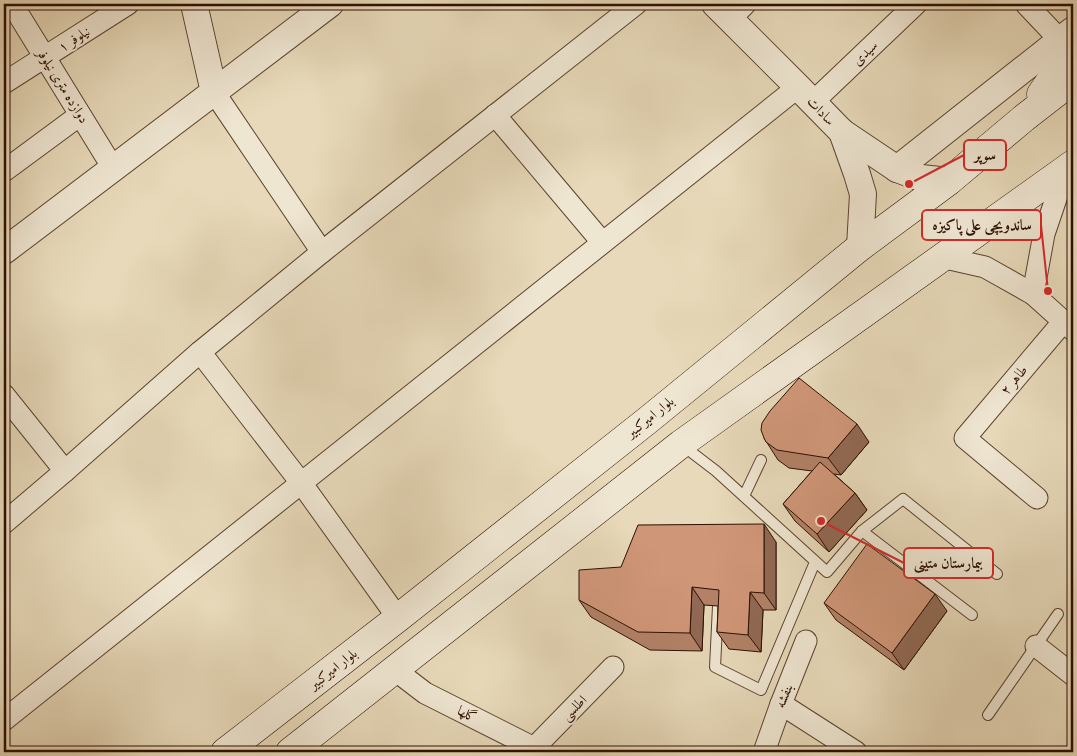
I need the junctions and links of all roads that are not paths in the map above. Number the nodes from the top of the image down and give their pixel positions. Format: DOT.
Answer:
graph roads {
  1 [pos="12,4"];
  2 [pos="128,4"];
  3 [pos="194,4"];
  4 [pos="330,4"];
  5 [pos="636,4"];
  6 [pos="916,4"];
  7 [pos="1026,4"];
  8 [pos="730,9"];
  9 [pos="1069,39"];
  10 [pos="45,58"];
  11 [pos="1073,80"];
  12 [pos="4,83"];
  13 [pos="214,92"];
  14 [pos="806,94"];
  15 [pos="80,115"];
  16 [pos="495,115"];
  17 [pos="1024,118"];
  18 [pos="842,132"];
  19 [pos="1070,166"];
  20 [pos="113,168"];
  21 [pos="896,169"];
  22 [pos="4,171"];
  23 [pos="949,181"];
  24 [pos="602,242"];
  25 [pos="860,247"];
  26 [pos="4,252"];
  27 [pos="322,252"];
  28 [pos="941,257"];
  29 [pos="1033,294"];
  30 [pos="1068,326"];
  31 [pos="200,352"];
  32 [pos="4,395"];
  33 [pos="681,444"];
  34 [pos="761,460"];
  35 [pos="65,471"];
  36 [pos="302,484"];
  37 [pos="744,496"];
  38 [pos="1037,498"];
  39 [pos="4,523"];
  40 [pos="862,531"];
  41 [pos="816,562"];
  42 [pos="997,574"];
  43 [pos="718,606"];
  44 [pos="1058,614"];
  45 [pos="972,615"];
  46 [pos="398,618"];
  47 [pos="806,641"];
  48 [pos="1036,646"];
  49 [pos="613,667"];
  50 [pos="395,670"];
  51 [pos="1073,675"];
  52 [pos="781,704"];
  53 [pos="988,715"];
  54 [pos="4,720"];
  55 [pos="538,750"];
  56 [pos="225,752"];
  57 [pos="290,752"];
  58 [pos="764,752"];
  59 [pos="856,752"];
  1 -- 10 [label="street, دوازده متری نیلوفر"];
  2 -- 10 [label="street, نیلوفر ۱"];
  3 -- 13 [label="street"];
  4 -- 13 [label="street"];
  5 -- 16 [label="street"];
  6 -- 14 [label="street, سیدی"];
  7 -- 9 [label="street"];
  8 -- 14 [label="street, سادات"];
  9 -- 17 [label="main road"];
  9 -- 21 [label="street"];
  10 -- 12 [label="street, نیلوفر ۱"];
  10 -- 15 [label="street, دوازده متری نیلوفر"];
  11 -- 17 [label="main road, بلوار امیرکبیر"];
  13 -- 20 [label="street"];
  13 -- 27 [label="street"];
  14 -- 18 [label="street, سادات"];
  14 -- 24 [label="street, سیدی"];
  15 -- 20 [label="street, دوازده متری نیلوفر"];
  15 -- 22 [label="street"];
  16 -- 24 [label="street"];
  16 -- 27 [label="street"];
  17 -- 23 [label="main road, بلوار امیرکبیر"];
  18 -- 21 [label="street, سادات"];
  18 -- 25 [label="street"];
  19 -- 28 [label="main road"];
  19 -- 29 [label="street"];
  20 -- 26 [label="street"];
  21 -- 23 [label="street, سادات"];
  23 -- 25 [label="main road, بلوار امیرکبیر"];
  24 -- 36 [label="street, سیدی"];
  25 -- 46 [label="main road, بلوار امیرکبیر"];
  27 -- 31 [label="street"];
  28 -- 29 [label="street"];
  28 -- 33 [label="main road"];
  29 -- 30 [label="street"];
  30 -- 38 [label="street, طاهر ۲"];
  31 -- 35 [label="street"];
  31 -- 36 [label="street"];
  32 -- 35 [label="street"];
  33 -- 37 [label="lane"];
  33 -- 50 [label="main road"];
  34 -- 37 [label="lane"];
  35 -- 39 [label="street"];
  36 -- 46 [label="street"];
  36 -- 54 [label="street, سیدی"];
  37 -- 41 [label="lane"];
  40 -- 41 [label="lane"];
  40 -- 42 [label="lane"];
  40 -- 45 [label="lane"];
  41 -- 43 [label="lane"];
  44 -- 48 [label="lane"];
  46 -- 56 [label="main road, بلوار امیرکبیر"];
  47 -- 52 [label="street, بنفشه"];
  48 -- 51 [label="street"];
  48 -- 53 [label="lane"];
  49 -- 55 [label="street, اطلسی"];
  50 -- 55 [label="street, گلها"];
  50 -- 57 [label="main road"];
  52 -- 58 [label="street, بنفشه"];
  52 -- 59 [label="street"];
}
